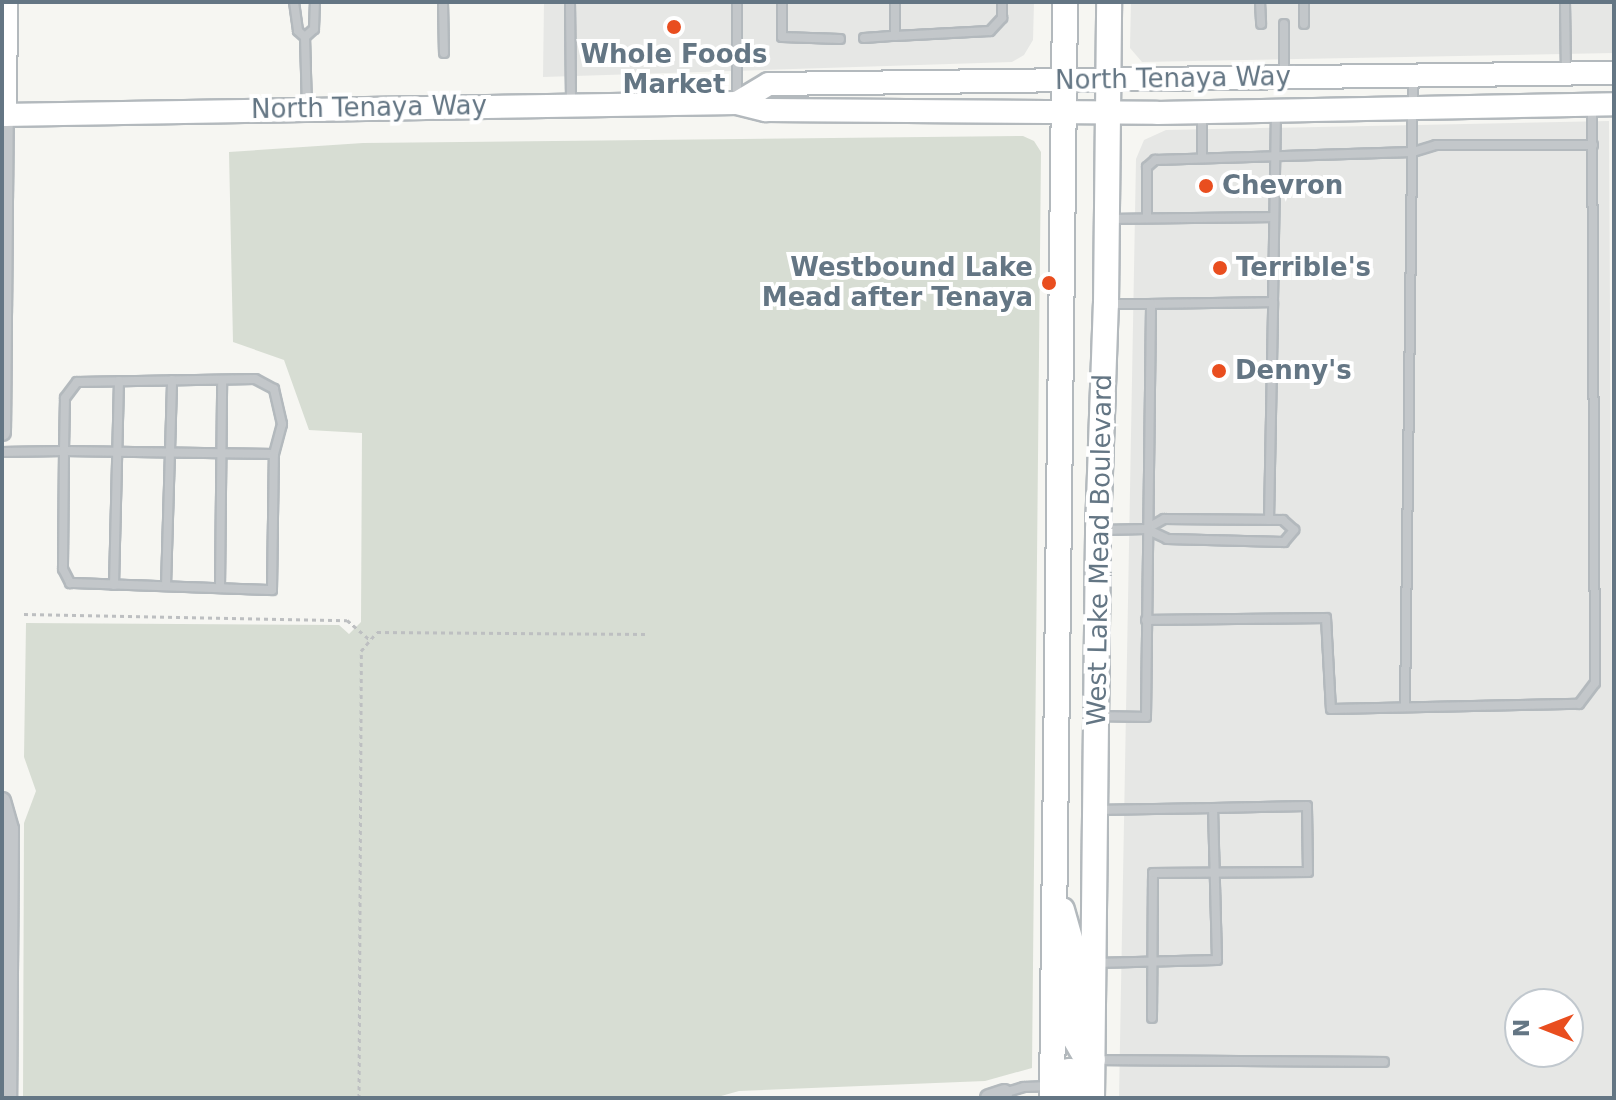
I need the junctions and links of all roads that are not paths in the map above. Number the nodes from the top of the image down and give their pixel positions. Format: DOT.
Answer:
graph roads {
  1 [pos="6,2"];
  2 [pos="443,2"];
  3 [pos="570,2"];
  4 [pos="737,2"];
  5 [pos="782,2"];
  6 [pos="895,2"];
  7 [pos="1002,2"];
  8 [pos="1065,2"];
  9 [pos="1109,2"];
  10 [pos="1260,2"];
  11 [pos="1304,2"];
  12 [pos="1565,2"];
  13 [pos="295,6"];
  14 [pos="315,6"];
  15 [pos="1261,24"];
  16 [pos="1284,24"];
  17 [pos="1304,24"];
  18 [pos="895,36"];
  19 [pos="305,37"];
  20 [pos="864,38"];
  21 [pos="840,39"];
  22 [pos="444,53"];
  23 [pos="1614,73"];
  24 [pos="1566,74"];
  25 [pos="1413,76"];
  26 [pos="1284,77"];
  27 [pos="1064,80"];
  28 [pos="1109,80"];
  29 [pos="1614,87"];
  30 [pos="737,103"];
  31 [pos="1603,104"];
  32 [pos="571,106"];
  33 [pos="1462,107"];
  34 [pos="307,108"];
  35 [pos="1413,108"];
  36 [pos="1064,111"];
  37 [pos="1277,111"];
  38 [pos="1109,112"];
  39 [pos="1202,113"];
  40 [pos="3,115"];
  41 [pos="1593,145"];
  42 [pos="1413,152"];
  43 [pos="1276,157"];
  44 [pos="1202,158"];
  45 [pos="1274,217"];
  46 [pos="1147,218"];
  47 [pos="1107,219"];
  48 [pos="1273,302"];
  49 [pos="1106,304"];
  50 [pos="1151,304"];
  51 [pos="172,380"];
  52 [pos="222,380"];
  53 [pos="119,381"];
  54 [pos="2,432"];
  55 [pos="64,451"];
  56 [pos="2,452"];
  57 [pos="118,452"];
  58 [pos="170,452"];
  59 [pos="222,453"];
  60 [pos="274,454"];
  61 [pos="1269,520"];
  62 [pos="1146,529"];
  63 [pos="1060,530"];
  64 [pos="1098,530"];
  65 [pos="114,585"];
  66 [pos="166,586"];
  67 [pos="220,588"];
  68 [pos="1146,620"];
  69 [pos="1405,707"];
  70 [pos="1097,716"];
  71 [pos="2,801"];
  72 [pos="1213,808"];
  73 [pos="1095,810"];
  74 [pos="1215,873"];
  75 [pos="1054,881"];
  76 [pos="1153,961"];
  77 [pos="1094,963"];
  78 [pos="1152,1018"];
  79 [pos="1093,1060"];
  80 [pos="1384,1062"];
  81 [pos="1052,1094"];
  82 [pos="996,1096"];
  83 [pos="8,1098"];
  84 [pos="1076,1098"];
  85 [pos="1092,1098"];
  1 -- 40 [label="main road"];
  2 -- 22 [label="lane"];
  3 -- 32 [label="lane"];
  4 -- 30 [label="lane"];
  5 -- 21 [label="lane"];
  6 -- 18 [label="lane"];
  7 -- 18 [label="lane"];
  8 -- 27 [label="main road, West Lake Mead Boulevard"];
  9 -- 28 [label="main road, West Lake Mead Boulevard"];
  10 -- 15 [label="lane"];
  11 -- 17 [label="lane"];
  12 -- 24 [label="lane"];
  13 -- 14 [label="lane"];
  13 -- 19 [label="lane"];
  14 -- 19 [label="lane"];
  16 -- 26 [label="lane"];
  18 -- 20 [label="lane"];
  19 -- 34 [label="lane"];
  23 -- 24 [label="main road, North Tenaya Way"];
  24 -- 25 [label="main road, North Tenaya Way"];
  24 -- 33 [label="main road"];
  25 -- 26 [label="main road, North Tenaya Way"];
  25 -- 35 [label="lane"];
  26 -- 28 [label="main road, North Tenaya Way"];
  27 -- 28 [label="main road, North Tenaya Way"];
  27 -- 30 [label="main road, North Tenaya Way"];
  27 -- 36 [label="main road, West Lake Mead Boulevard"];
  28 -- 38 [label="main road, West Lake Mead Boulevard"];
  29 -- 31 [label="main road"];
  30 -- 32 [label="main road, North Tenaya Way"];
  30 -- 36 [label="main road, North Tenaya Way"];
  31 -- 33 [label="main road, North Tenaya Way"];
  31 -- 41 [label="lane"];
  32 -- 34 [label="main road, North Tenaya Way"];
  33 -- 35 [label="main road, North Tenaya Way"];
  34 -- 40 [label="main road, North Tenaya Way"];
  35 -- 37 [label="main road, North Tenaya Way"];
  35 -- 42 [label="lane"];
  36 -- 38 [label="main road, North Tenaya Way"];
  36 -- 63 [label="main road, West Lake Mead Boulevard"];
  37 -- 39 [label="main road, North Tenaya Way"];
  37 -- 43 [label="lane"];
  38 -- 39 [label="main road, North Tenaya Way"];
  38 -- 47 [label="main road, West Lake Mead Boulevard"];
  39 -- 44 [label="lane"];
  40 -- 54 [label="street"];
  41 -- 42 [label="lane"];
  41 -- 69 [label="lane"];
  42 -- 43 [label="lane"];
  42 -- 69 [label="lane"];
  43 -- 44 [label="lane"];
  43 -- 45 [label="lane"];
  44 -- 46 [label="lane"];
  45 -- 46 [label="lane"];
  45 -- 48 [label="lane"];
  46 -- 47 [label="lane"];
  47 -- 49 [label="main road, West Lake Mead Boulevard"];
  48 -- 50 [label="lane"];
  48 -- 61 [label="lane"];
  49 -- 50 [label="lane"];
  49 -- 64 [label="main road, West Lake Mead Boulevard"];
  50 -- 62 [label="lane"];
  51 -- 52 [label="lane"];
  51 -- 53 [label="lane"];
  51 -- 58 [label="lane"];
  52 -- 59 [label="lane"];
  52 -- 60 [label="lane"];
  53 -- 55 [label="lane"];
  53 -- 57 [label="lane"];
  55 -- 56 [label="lane"];
  55 -- 57 [label="lane"];
  55 -- 65 [label="lane"];
  57 -- 58 [label="lane"];
  57 -- 65 [label="lane"];
  58 -- 59 [label="lane"];
  58 -- 66 [label="lane"];
  59 -- 60 [label="lane"];
  59 -- 67 [label="lane"];
  60 -- 67 [label="lane"];
  61 -- 62 [label="lane"];
  61 -- 62 [label="lane"];
  62 -- 64 [label="lane"];
  62 -- 68 [label="lane"];
  63 -- 64 [label="main road"];
  63 -- 75 [label="main road, West Lake Mead Boulevard"];
  64 -- 70 [label="main road, West Lake Mead Boulevard"];
  65 -- 66 [label="lane"];
  66 -- 67 [label="lane"];
  68 -- 69 [label="lane"];
  68 -- 70 [label="lane"];
  70 -- 73 [label="main road, West Lake Mead Boulevard"];
  71 -- 83 [label="street"];
  72 -- 73 [label="lane"];
  72 -- 74 [label="lane"];
  72 -- 74 [label="lane"];
  73 -- 77 [label="main road, West Lake Mead Boulevard"];
  74 -- 76 [label="lane"];
  74 -- 76 [label="lane"];
  75 -- 79 [label="main road"];
  75 -- 81 [label="main road, West Lake Mead Boulevard"];
  76 -- 77 [label="lane"];
  76 -- 78 [label="lane"];
  77 -- 79 [label="main road, West Lake Mead Boulevard"];
  79 -- 80 [label="lane"];
  79 -- 85 [label="main road, West Lake Mead Boulevard"];
  81 -- 82 [label="lane"];
  81 -- 84 [label="main road"];
}
